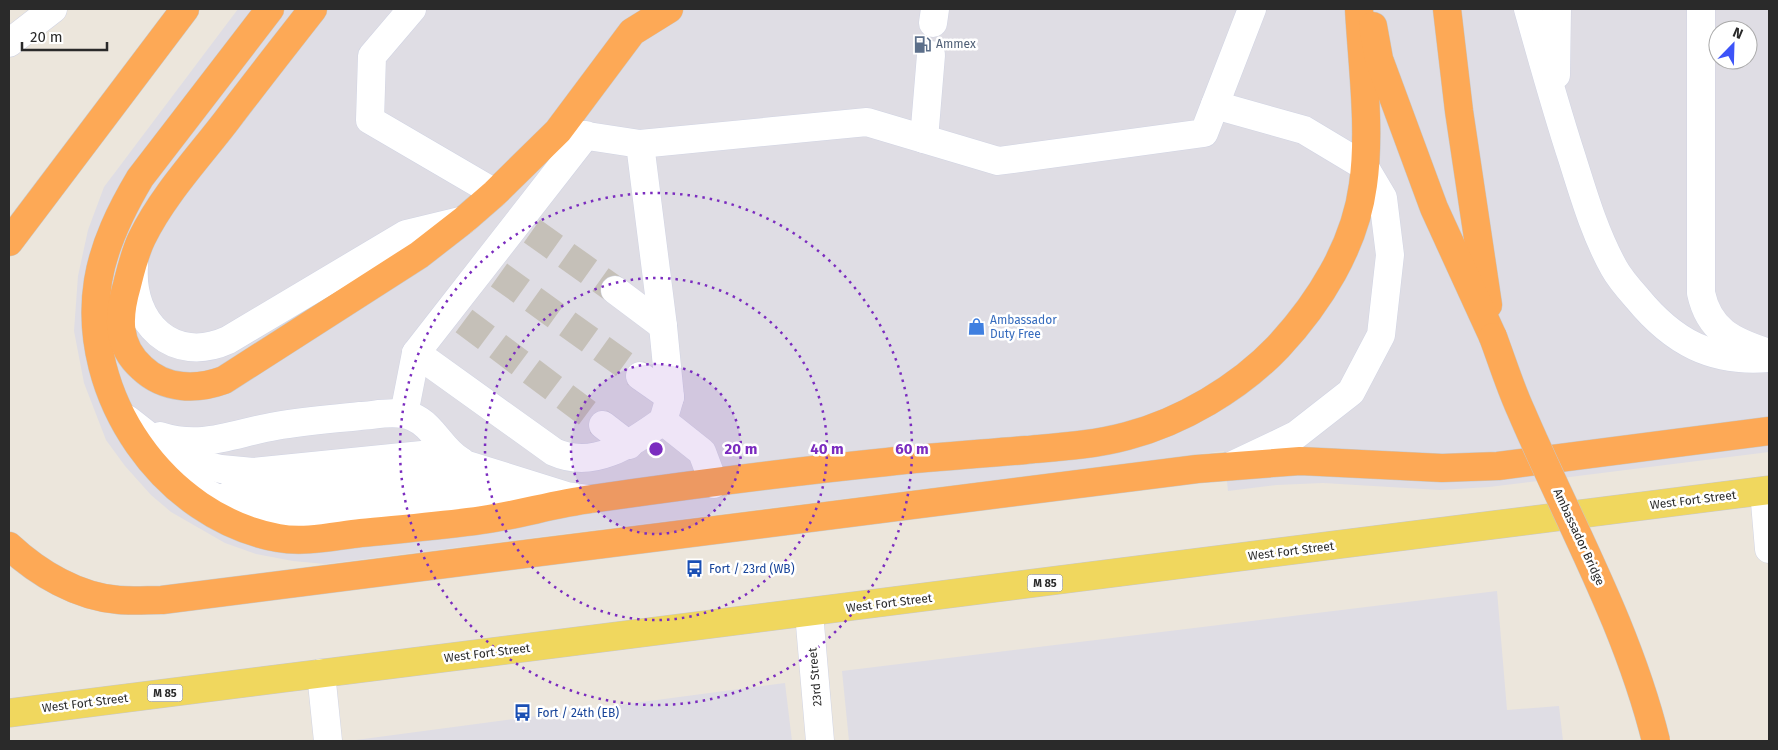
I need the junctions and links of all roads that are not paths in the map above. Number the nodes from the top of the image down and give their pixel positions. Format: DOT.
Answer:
graph roads {
  1 [pos="53,9"];
  2 [pos="185,9"];
  3 [pos="270,9"];
  4 [pos="312,9"];
  5 [pos="412,9"];
  6 [pos="669,9"];
  7 [pos="1252,9"];
  8 [pos="1359,9"];
  9 [pos="1369,9"];
  10 [pos="1447,9"];
  11 [pos="1528,9"];
  12 [pos="1556,9"];
  13 [pos="1701,9"];
  14 [pos="9,43"];
  15 [pos="931,54"];
  16 [pos="1215,105"];
  17 [pos="1556,109"];
  18 [pos="558,131"];
  19 [pos="586,135"];
  20 [pos="924,139"];
  21 [pos="640,144"];
  22 [pos="1364,166"];
  23 [pos="495,193"];
  24 [pos="464,220"];
  25 [pos="9,242"];
  26 [pos="135,257"];
  27 [pos="615,290"];
  28 [pos="664,326"];
  29 [pos="1493,337"];
  30 [pos="1769,352"];
  31 [pos="416,353"];
  32 [pos="1769,358"];
  33 [pos="640,376"];
  34 [pos="111,393"];
  35 [pos="667,409"];
  36 [pos="404,414"];
  37 [pos="603,426"];
  38 [pos="1769,431"];
  39 [pos="136,440"];
  40 [pos="629,445"];
  41 [pos="155,460"];
  42 [pos="471,466"];
  43 [pos="1231,467"];
  44 [pos="499,474"];
  45 [pos="714,484"];
  46 [pos="1766,491"];
  47 [pos="554,492"];
  48 [pos="591,499"];
  49 [pos="9,546"];
  50 [pos="1769,549"];
  51 [pos="809,613"];
  52 [pos="321,673"];
  53 [pos="9,712"];
  54 [pos="328,741"];
  55 [pos="820,741"];
  56 [pos="1656,741"];
  1 -- 14 [label="street"];
  2 -- 25 [label="highway"];
  3 -- 34 [label="highway"];
  4 -- 26 [label="highway"];
  5 -- 23 [label="street"];
  6 -- 18 [label="highway"];
  7 -- 16 [label="street"];
  8 -- 22 [label="highway"];
  9 -- 29 [label="highway"];
  10 -- 29 [label="highway"];
  11 -- 17 [label="street"];
  12 -- 17 [label="street"];
  13 -- 30 [label="street"];
  15 -- 20 [label="street"];
  16 -- 20 [label="street"];
  16 -- 22 [label="street"];
  17 -- 32 [label="street"];
  18 -- 19 [label="street"];
  18 -- 23 [label="highway"];
  19 -- 21 [label="street"];
  19 -- 31 [label="street"];
  20 -- 21 [label="street"];
  21 -- 28 [label="street"];
  22 -- 43 [label="street"];
  22 -- 45 [label="highway"];
  23 -- 24 [label="highway"];
  24 -- 26 [label="street"];
  24 -- 26 [label="highway"];
  27 -- 28 [label="street"];
  28 -- 35 [label="street"];
  29 -- 56 [label="highway, Ambassador Bridge, bridge"];
  31 -- 36 [label="street"];
  31 -- 40 [label="street"];
  33 -- 35 [label="street"];
  34 -- 36 [label="street"];
  34 -- 39 [label="highway"];
  34 -- 42 [label="street"];
  35 -- 40 [label="street"];
  35 -- 45 [label="street"];
  36 -- 42 [label="street"];
  37 -- 40 [label="street"];
  38 -- 43 [label="highway"];
  39 -- 41 [label="street"];
  39 -- 48 [label="highway"];
  41 -- 44 [label="street"];
  41 -- 47 [label="street"];
  42 -- 44 [label="street"];
  43 -- 49 [label="highway"];
  44 -- 47 [label="street"];
  45 -- 48 [label="highway"];
  46 -- 50 [label="street"];
  46 -- 51 [label="main road, West Fort Street / M 85"];
  47 -- 48 [label="street"];
  51 -- 52 [label="main road, West Fort Street / M 85"];
  51 -- 55 [label="street, 23rd Street"];
  52 -- 53 [label="main road, West Fort Street / M 85"];
  52 -- 54 [label="street"];
}
